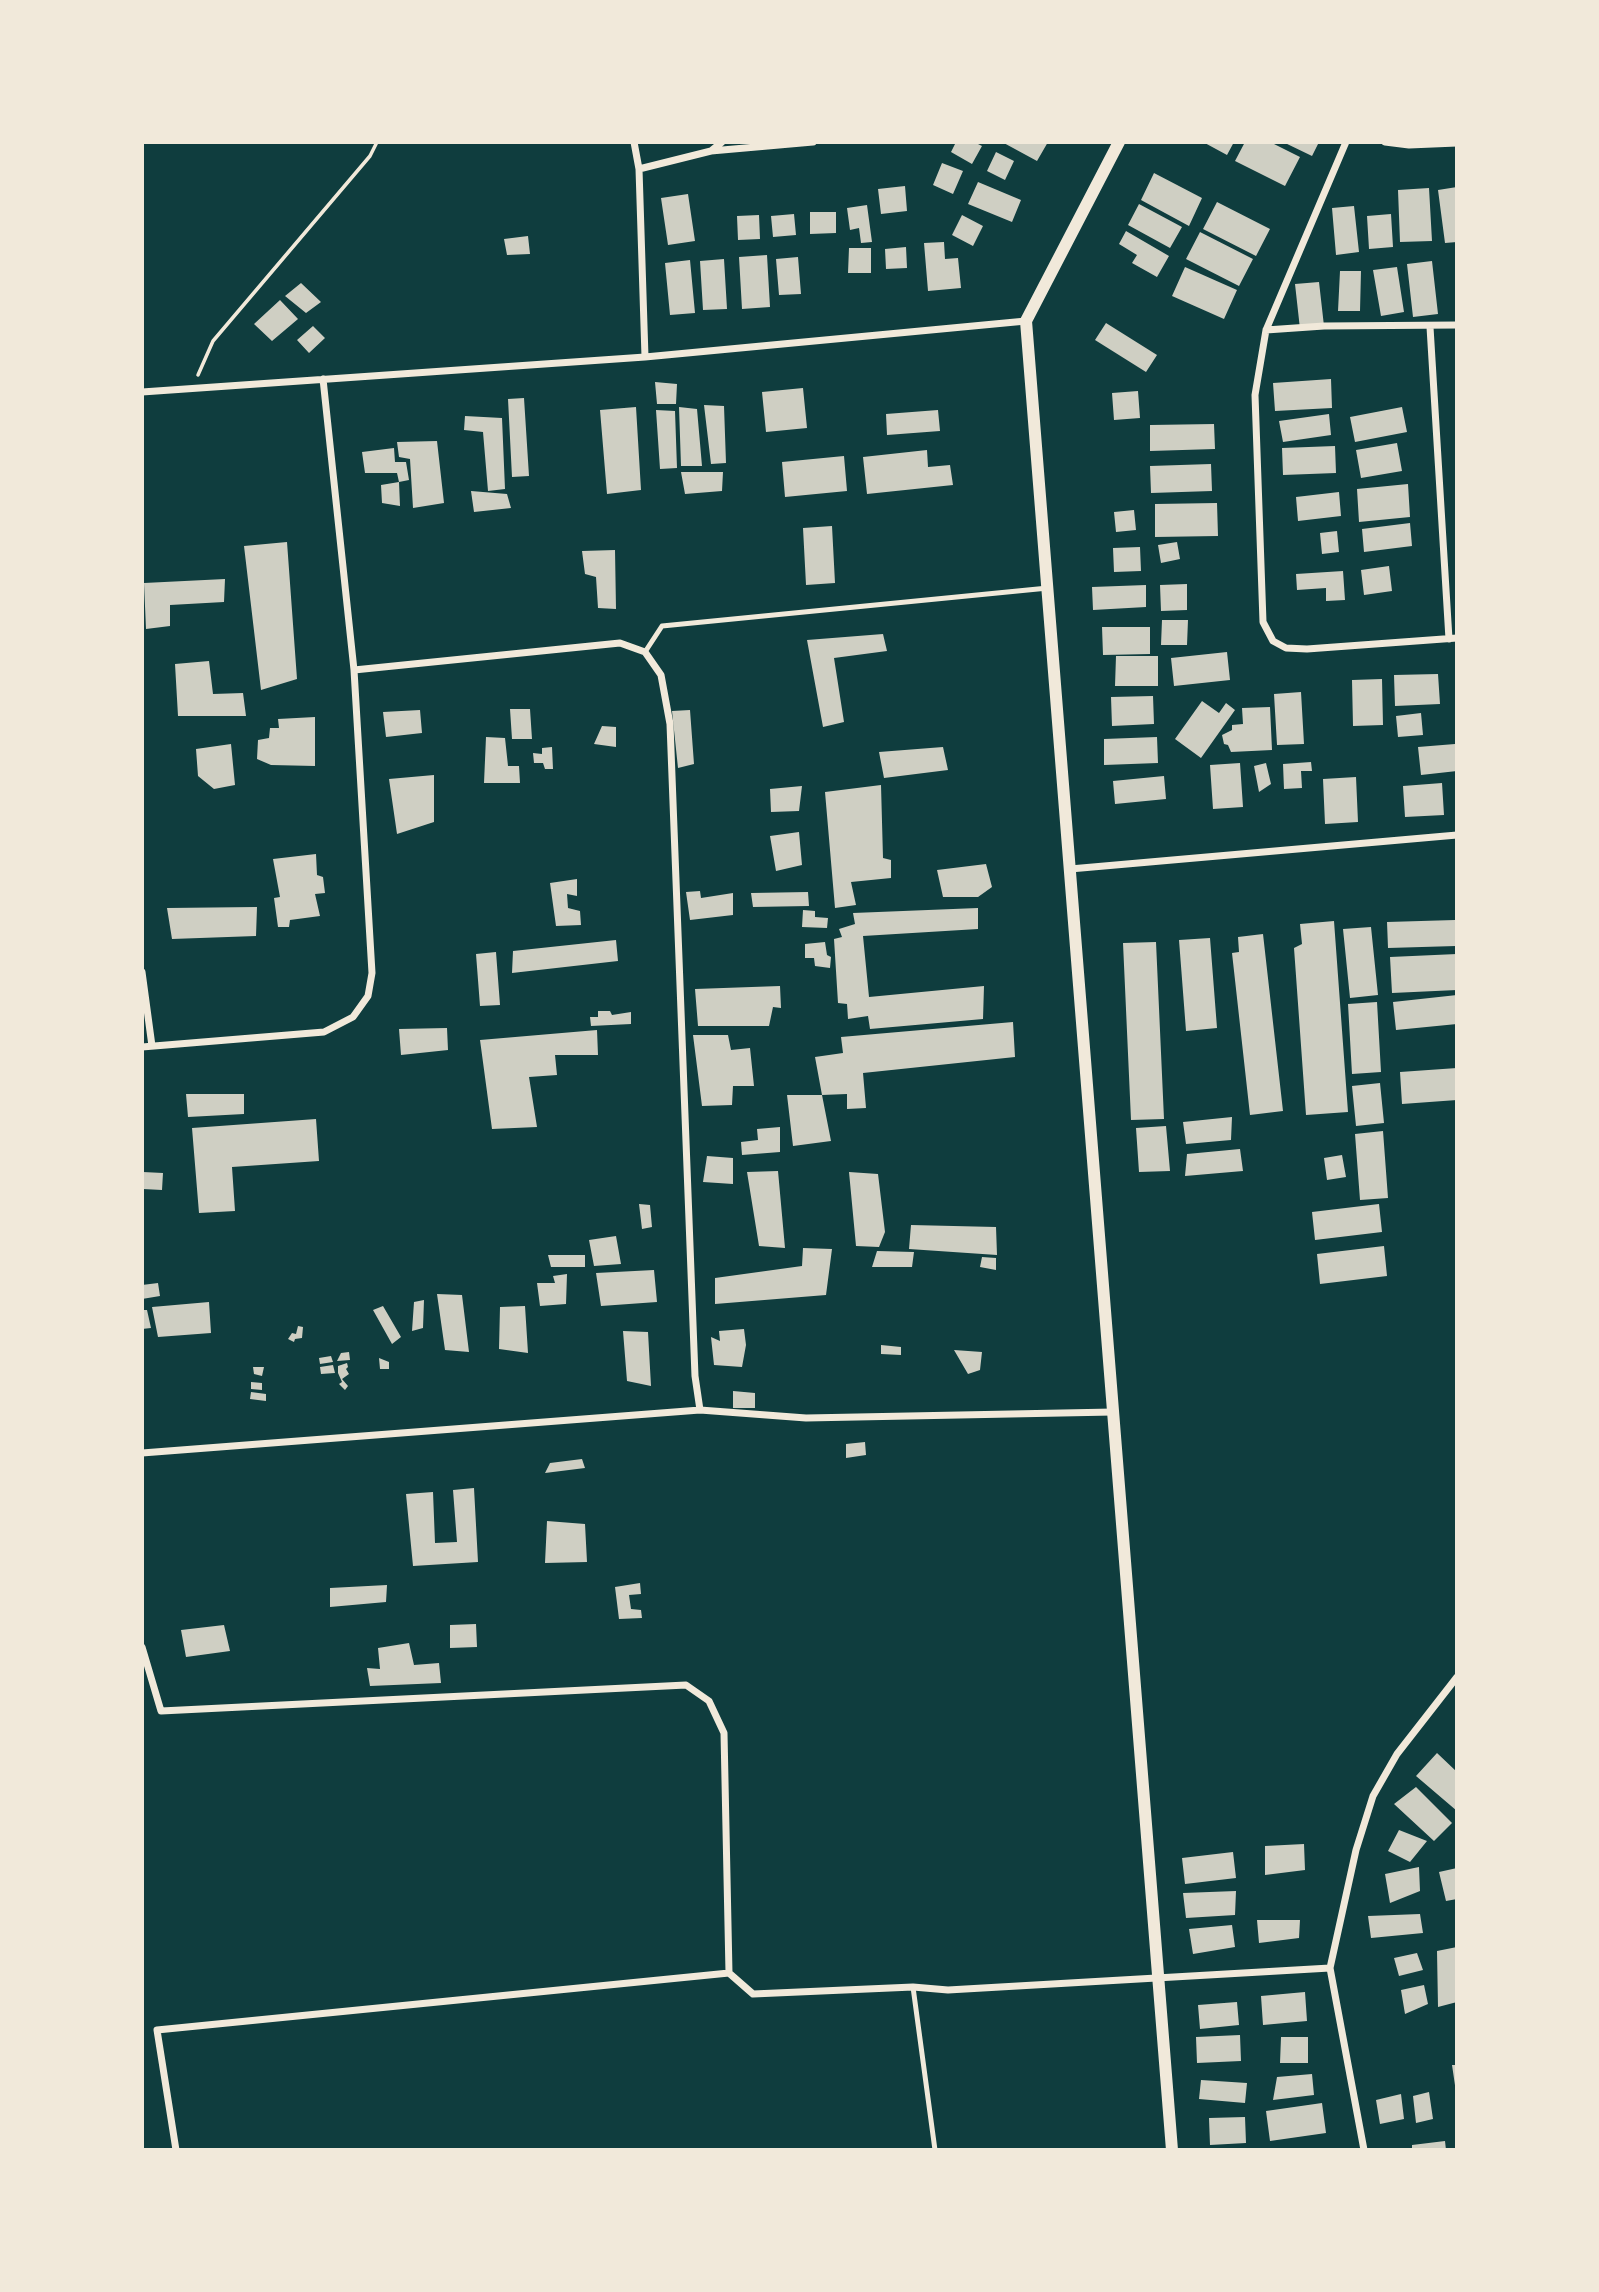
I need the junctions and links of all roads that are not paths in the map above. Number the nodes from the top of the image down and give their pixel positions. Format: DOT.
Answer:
graph roads {
  1 [pos="634,142"];
  2 [pos="722,142"];
  3 [pos="813,142"];
  4 [pos="1119,142"];
  5 [pos="1346,142"];
  6 [pos="1385,142"];
  7 [pos="1457,144"];
  8 [pos="711,152"];
  9 [pos="639,169"];
  10 [pos="1026,321"];
  11 [pos="1457,325"];
  12 [pos="1430,327"];
  13 [pos="1266,330"];
  14 [pos="645,357"];
  15 [pos="323,379"];
  16 [pos="142,392"];
  17 [pos="1048,588"];
  18 [pos="1453,638"];
  19 [pos="645,652"];
  20 [pos="354,670"];
  21 [pos="1457,835"];
  22 [pos="1070,869"];
  23 [pos="142,972"];
  24 [pos="152,1046"];
  25 [pos="142,1047"];
  26 [pos="699,1410"];
  27 [pos="1113,1412"];
  28 [pos="142,1453"];
  29 [pos="142,1647"];
  30 [pos="1457,1677"];
  31 [pos="1331,1968"];
  32 [pos="729,1973"];
  33 [pos="1159,1978"];
  34 [pos="913,1987"];
  35 [pos="176,2150"];
  36 [pos="935,2150"];
  37 [pos="1172,2150"];
  38 [pos="1364,2150"];
  1 -- 9 [label="street"];
  2 -- 8 [label="street"];
  3 -- 8 [label="street"];
  4 -- 10 [label="street"];
  5 -- 13 [label="street"];
  6 -- 7 [label="street"];
  8 -- 9 [label="street"];
  9 -- 14 [label="street"];
  10 -- 14 [label="street"];
  10 -- 17 [label="street"];
  11 -- 12 [label="street"];
  12 -- 13 [label="street"];
  12 -- 18 [label="street"];
  13 -- 18 [label="street"];
  14 -- 15 [label="street"];
  15 -- 16 [label="street"];
  15 -- 20 [label="street"];
  17 -- 19 [label="lane"];
  17 -- 22 [label="street"];
  19 -- 20 [label="street"];
  19 -- 26 [label="street"];
  20 -- 24 [label="street"];
  21 -- 22 [label="street"];
  22 -- 27 [label="street"];
  23 -- 24 [label="street"];
  24 -- 25 [label="street"];
  26 -- 27 [label="street"];
  26 -- 28 [label="street"];
  27 -- 33 [label="street"];
  29 -- 32 [label="street"];
  30 -- 31 [label="street"];
  31 -- 33 [label="street"];
  31 -- 38 [label="street"];
  32 -- 34 [label="street"];
  32 -- 35 [label="street"];
  33 -- 34 [label="street"];
  33 -- 37 [label="street"];
  34 -- 36 [label="lane"];
}
